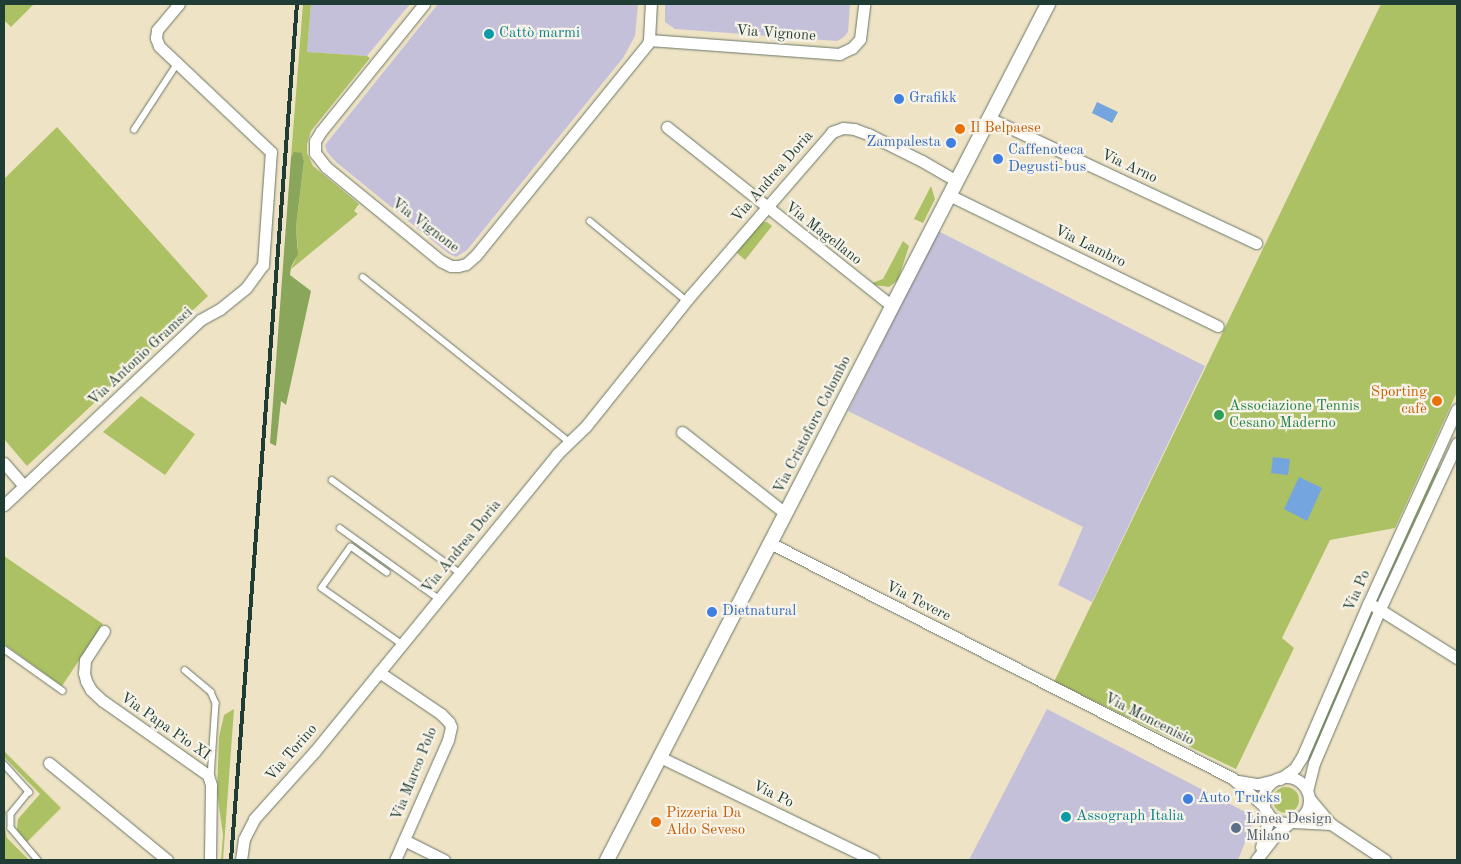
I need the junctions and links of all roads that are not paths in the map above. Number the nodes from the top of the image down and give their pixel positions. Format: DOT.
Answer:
graph roads {
  1 [pos="179,4"];
  2 [pos="424,4"];
  3 [pos="651,4"];
  4 [pos="864,4"];
  5 [pos="1048,4"];
  6 [pos="649,40"];
  7 [pos="177,64"];
  8 [pos="990,118"];
  9 [pos="667,127"];
  10 [pos="134,130"];
  11 [pos="956,181"];
  12 [pos="949,195"];
  13 [pos="765,207"];
  14 [pos="590,221"];
  15 [pos="1256,242"];
  16 [pos="363,277"];
  17 [pos="686,300"];
  18 [pos="892,306"];
  19 [pos="1218,326"];
  20 [pos="1457,409"];
  21 [pos="682,432"];
  22 [pos="570,442"];
  23 [pos="1457,443"];
  24 [pos="4,463"];
  25 [pos="332,480"];
  26 [pos="24,486"];
  27 [pos="4,506"];
  28 [pos="785,513"];
  29 [pos="340,528"];
  30 [pos="770,543"];
  31 [pos="387,573"];
  32 [pos="460,573"];
  33 [pos="439,599"];
  34 [pos="1368,604"];
  35 [pos="1380,609"];
  36 [pos="104,631"];
  37 [pos="402,644"];
  38 [pos="4,648"];
  39 [pos="1457,658"];
  40 [pos="185,670"];
  41 [pos="379,672"];
  42 [pos="1052,688"];
  43 [pos="63,691"];
  44 [pos="660,757"];
  45 [pos="49,763"];
  46 [pos="4,764"];
  47 [pos="1232,778"];
  48 [pos="1278,779"];
  49 [pos="211,785"];
  50 [pos="1308,795"];
  51 [pos="1266,809"];
  52 [pos="1292,822"];
  53 [pos="1331,824"];
  54 [pos="404,840"];
  55 [pos="38,860"];
  56 [pos="167,860"];
  57 [pos="210,860"];
  58 [pos="241,860"];
  59 [pos="394,860"];
  60 [pos="444,860"];
  61 [pos="606,860"];
  62 [pos="873,860"];
  63 [pos="1256,860"];
  64 [pos="1384,860"];
  1 -- 7 [label="street, Via Antonio Gramsci"];
  2 -- 6 [label="street, Via Vignone"];
  3 -- 6 [label="street"];
  4 -- 6 [label="street, Via Vignone"];
  5 -- 8 [label="street, Via Cristoforo Colombo"];
  7 -- 10 [label="lane"];
  7 -- 26 [label="street, Via Antonio Gramsci"];
  8 -- 11 [label="street, Via Cristoforo Colombo"];
  8 -- 15 [label="street, Via Arno"];
  9 -- 13 [label="street, Via Magellano"];
  11 -- 12 [label="street, Via Cristoforo Colombo"];
  11 -- 13 [label="street, Via Andrea Doria"];
  12 -- 18 [label="street, Via Cristoforo Colombo"];
  12 -- 19 [label="street, Via Lambro"];
  13 -- 17 [label="street, Via Andrea Doria"];
  13 -- 18 [label="street, Via Magellano"];
  14 -- 17 [label="lane"];
  16 -- 22 [label="lane"];
  17 -- 22 [label="street, Via Andrea Doria"];
  18 -- 28 [label="street, Via Cristoforo Colombo"];
  20 -- 34 [label="street, Via Po"];
  21 -- 28 [label="street"];
  22 -- 32 [label="street, Via Andrea Doria"];
  23 -- 35 [label="street, Via Po"];
  24 -- 26 [label="street"];
  25 -- 32 [label="lane"];
  26 -- 27 [label="street, Via Antonio Gramsci"];
  28 -- 30 [label="street, Via Cristoforo Colombo"];
  29 -- 33 [label="lane"];
  30 -- 42 [label="street, Via Tevere"];
  30 -- 44 [label="street, Via Cristoforo Colombo"];
  31 -- 37 [label="lane"];
  32 -- 33 [label="street, Via Andrea Doria"];
  33 -- 37 [label="street, Via Andrea Doria"];
  34 -- 35 [label="street"];
  34 -- 48 [label="street, Via Po"];
  35 -- 39 [label="street"];
  35 -- 50 [label="street, Via Po"];
  36 -- 49 [label="street, Via Papa Pio XI"];
  37 -- 41 [label="street, Via Andrea Doria"];
  38 -- 43 [label="lane"];
  40 -- 49 [label="lane"];
  41 -- 54 [label="street, Via Marco Polo"];
  41 -- 58 [label="street, Via Torino"];
  42 -- 47 [label="street, Via Moncenisio"];
  44 -- 61 [label="street, Via Cristoforo Colombo"];
  44 -- 62 [label="street, Via Po"];
  45 -- 56 [label="street"];
  46 -- 55 [label="lane"];
  47 -- 48 [label="street, Via Moncenisio"];
  47 -- 51 [label="street, Via Moncenisio"];
  48 -- 50 [label="street"];
  48 -- 51 [label="street"];
  49 -- 57 [label="street, Via Papa Pio XI"];
  50 -- 52 [label="street"];
  50 -- 53 [label="street"];
  51 -- 52 [label="street"];
  51 -- 63 [label="street"];
  52 -- 53 [label="street"];
  52 -- 63 [label="street"];
  53 -- 64 [label="street"];
  54 -- 59 [label="street, Via Marco Polo"];
  54 -- 60 [label="street"];
}
